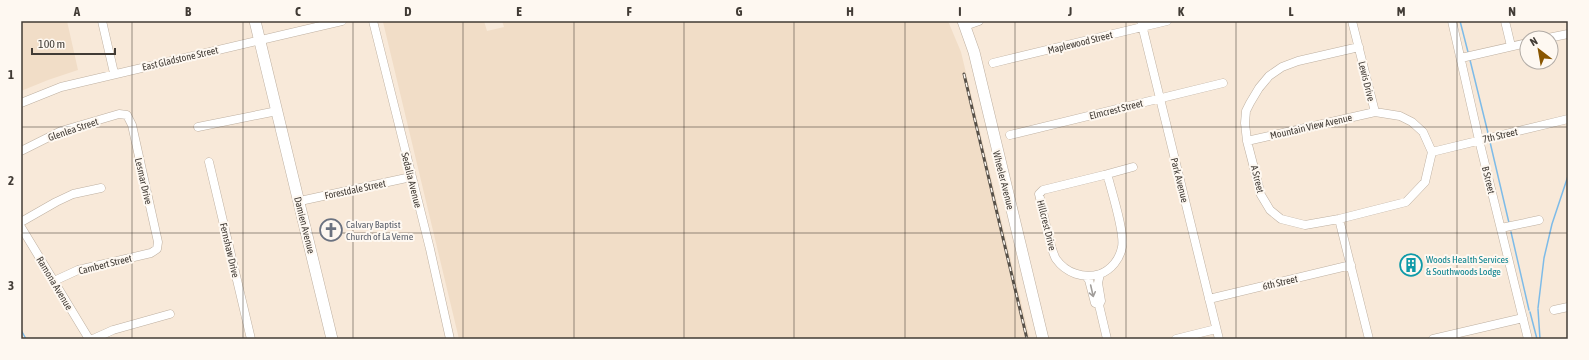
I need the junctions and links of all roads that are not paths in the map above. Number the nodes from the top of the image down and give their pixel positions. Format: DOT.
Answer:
graph roads {
  1 [pos="102,21"];
  2 [pos="255,21"];
  3 [pos="342,21"];
  4 [pos="373,21"];
  5 [pos="979,21"];
  6 [pos="1167,21"];
  7 [pos="1352,21"];
  8 [pos="1452,21"];
  9 [pos="1505,21"];
  10 [pos="964,23"];
  11 [pos="1142,24"];
  12 [pos="260,39"];
  13 [pos="1519,44"];
  14 [pos="1511,46"];
  15 [pos="1359,47"];
  16 [pos="1460,58"];
  17 [pos="993,63"];
  18 [pos="114,73"];
  19 [pos="1223,83"];
  20 [pos="1160,98"];
  21 [pos="21,103"];
  22 [pos="277,110"];
  23 [pos="1375,112"];
  24 [pos="127,115"];
  25 [pos="1568,119"];
  26 [pos="198,127"];
  27 [pos="1010,134"];
  28 [pos="1479,140"];
  29 [pos="1247,141"];
  30 [pos="21,151"];
  31 [pos="1432,152"];
  32 [pos="209,162"];
  33 [pos="1133,167"];
  34 [pos="1104,175"];
  35 [pos="411,177"];
  36 [pos="101,188"];
  37 [pos="300,201"];
  38 [pos="1339,219"];
  39 [pos="1538,220"];
  40 [pos="21,222"];
  41 [pos="21,227"];
  42 [pos="1501,228"];
  43 [pos="157,249"];
  44 [pos="1351,265"];
  45 [pos="1100,274"];
  46 [pos="1086,276"];
  47 [pos="54,281"];
  48 [pos="1209,299"];
  49 [pos="1099,304"];
  50 [pos="1568,307"];
  51 [pos="1554,310"];
  52 [pos="170,314"];
  53 [pos="1523,318"];
  54 [pos="1216,329"];
  55 [pos="89,339"];
  56 [pos="93,339"];
  57 [pos="251,339"];
  58 [pos="332,339"];
  59 [pos="450,339"];
  60 [pos="1043,339"];
  61 [pos="1107,339"];
  62 [pos="1176,339"];
  63 [pos="1218,339"];
  64 [pos="1369,339"];
  65 [pos="1433,339"];
  66 [pos="1528,339"];
  1 -- 18 [label="street"];
  2 -- 12 [label="main road, Damien Avenue"];
  3 -- 12 [label="street, East Gladstone Street"];
  4 -- 35 [label="street, Sedalia Avenue"];
  5 -- 10 [label="street"];
  6 -- 11 [label="street, Maplewood Street"];
  7 -- 15 [label="street, Lewis Drive"];
  8 -- 16 [label="street, B Street"];
  9 -- 14 [label="street"];
  10 -- 60 [label="main road, Wheeler Avenue"];
  11 -- 17 [label="street, Maplewood Street"];
  11 -- 20 [label="street, Park Avenue"];
  12 -- 18 [label="street, East Gladstone Street"];
  12 -- 22 [label="main road, Damien Avenue"];
  13 -- 14 [label="street"];
  14 -- 16 [label="street"];
  15 -- 23 [label="street, Lewis Drive"];
  15 -- 29 [label="street, A Street"];
  16 -- 28 [label="street, B Street"];
  18 -- 21 [label="street, East Gladstone Street"];
  19 -- 20 [label="street, Elmcrest Street"];
  20 -- 27 [label="street, Elmcrest Street"];
  20 -- 48 [label="street, Park Avenue"];
  22 -- 26 [label="street"];
  22 -- 37 [label="main road, Damien Avenue"];
  23 -- 29 [label="street, Mountain View Avenue"];
  23 -- 31 [label="street, Lewis Drive"];
  24 -- 30 [label="street, Glenlea Street"];
  24 -- 43 [label="street, Lesmar Drive"];
  25 -- 28 [label="street, 7th Street"];
  28 -- 31 [label="street, 7th Street"];
  28 -- 42 [label="street, B Street"];
  29 -- 38 [label="street, A Street"];
  31 -- 38 [label="street, A Street"];
  32 -- 57 [label="street, Fernshaw Drive"];
  33 -- 34 [label="street, Hillcrest Drive"];
  34 -- 45 [label="street"];
  34 -- 46 [label="street, Hillcrest Drive"];
  35 -- 37 [label="street, Forestdale Street"];
  35 -- 59 [label="street, Sedalia Avenue"];
  36 -- 40 [label="street"];
  37 -- 58 [label="main road, Damien Avenue"];
  38 -- 44 [label="street"];
  39 -- 42 [label="street"];
  41 -- 47 [label="street, Ramona Avenue"];
  42 -- 53 [label="street, B Street"];
  43 -- 47 [label="street, Cambert Street"];
  44 -- 48 [label="street, 6th Street"];
  44 -- 64 [label="street"];
  45 -- 46 [label="street, Hillcrest Drive"];
  45 -- 49 [label="street"];
  46 -- 49 [label="street, one-way"];
  47 -- 55 [label="street, Ramona Avenue"];
  48 -- 54 [label="street, Park Avenue"];
  49 -- 61 [label="street"];
  50 -- 51 [label="street"];
  52 -- 56 [label="street"];
  53 -- 65 [label="street"];
  53 -- 66 [label="street, B Street"];
  54 -- 62 [label="street"];
  54 -- 63 [label="street, Park Avenue"];
}
